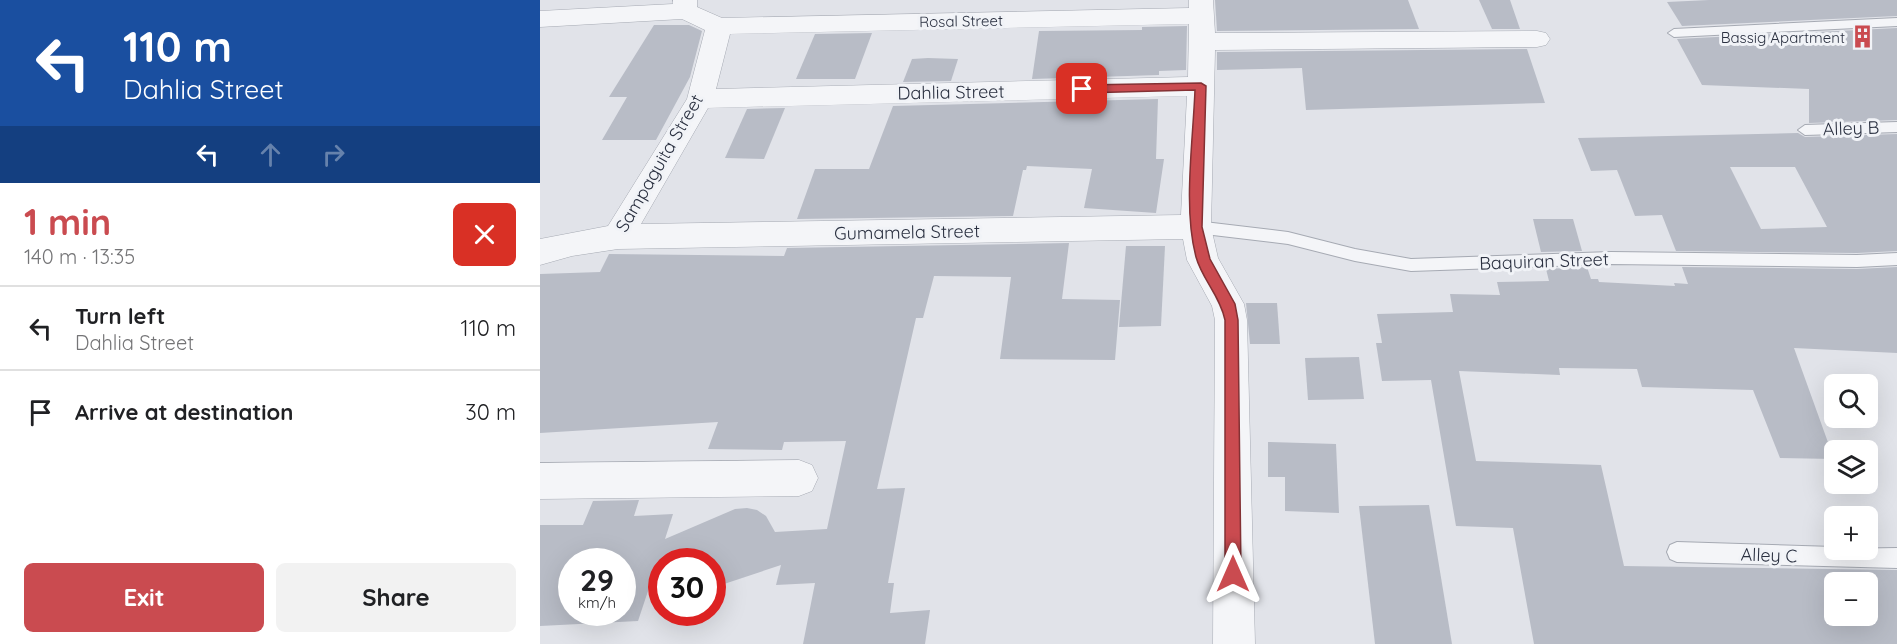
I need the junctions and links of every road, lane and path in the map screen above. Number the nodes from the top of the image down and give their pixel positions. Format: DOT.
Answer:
graph roads {
  1 [pos="685,5"];
  2 [pos="540,19"];
  3 [pos="1202,19"];
  4 [pos="1897,22"];
  5 [pos="719,26"];
  6 [pos="1674,33"];
  7 [pos="1537,39"];
  8 [pos="1201,86"];
  9 [pos="700,99"];
  10 [pos="1897,127"];
  11 [pos="1805,130"];
  12 [pos="1196,227"];
  13 [pos="618,237"];
  14 [pos="540,252"];
  15 [pos="1897,259"];
  16 [pos="800,478"];
  17 [pos="540,481"];
  18 [pos="1677,552"];
  19 [pos="1897,558"];
  20 [pos="1234,644"];
  1 -- 2 [label="street"];
  1 -- 5 [label="street"];
  3 -- 5 [label="street, Rosal Street"];
  3 -- 7 [label="street, Rosal Street"];
  3 -- 8 [label="street"];
  4 -- 6 [label="lane"];
  5 -- 9 [label="street, Sampaguita Street"];
  8 -- 9 [label="street, Dahlia Street"];
  8 -- 12 [label="street"];
  9 -- 13 [label="street, Sampaguita Street"];
  10 -- 11 [label="lane, Alley B"];
  12 -- 13 [label="street, Gumamela Street"];
  12 -- 15 [label="lane, Baquiran Street"];
  12 -- 20 [label="street"];
  13 -- 14 [label="street, Sampaguita Street"];
  16 -- 17 [label="street"];
  18 -- 19 [label="lane, Alley C"];
}
